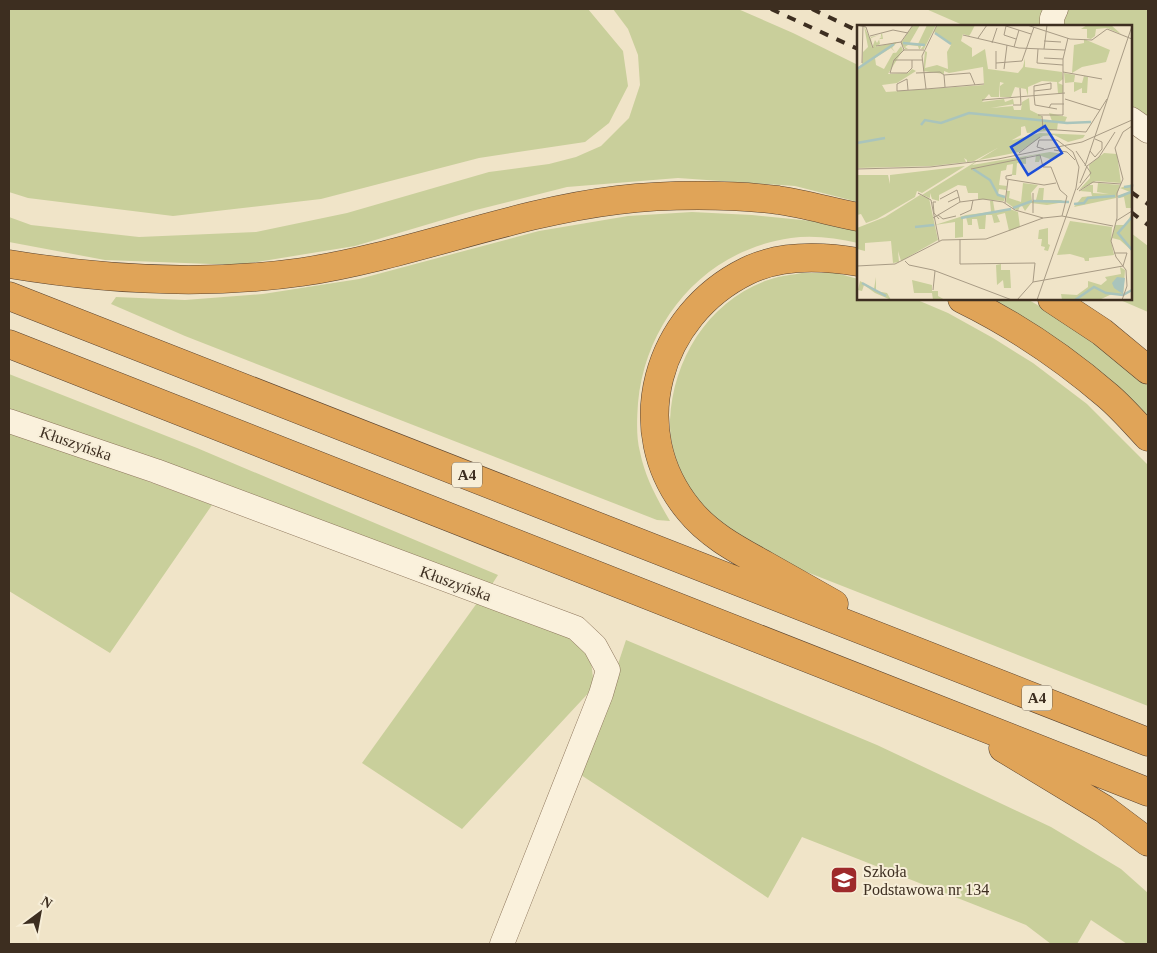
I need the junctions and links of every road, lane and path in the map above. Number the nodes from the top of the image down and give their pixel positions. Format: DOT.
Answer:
graph roads {
  1 [pos="1056,9"];
  2 [pos="1052,25"];
  3 [pos="1132,120"];
  4 [pos="1148,131"];
  5 [pos="857,217"];
  6 [pos="857,262"];
  7 [pos="9,264"];
  8 [pos="9,296"];
  9 [pos="964,300"];
  10 [pos="1054,300"];
  11 [pos="9,344"];
  12 [pos="1148,370"];
  13 [pos="9,421"];
  14 [pos="1148,437"];
  15 [pos="925,655"];
  16 [pos="938,709"];
  17 [pos="1148,742"];
  18 [pos="1148,792"];
  19 [pos="1148,842"];
  20 [pos="502,944"];
  1 -- 2 [label="street"];
  3 -- 4 [label="street"];
  5 -- 7 [label="highway"];
  6 -- 15 [label="highway"];
  8 -- 15 [label="highway, A4"];
  9 -- 14 [label="highway"];
  10 -- 12 [label="highway"];
  11 -- 16 [label="highway"];
  13 -- 20 [label="street, Kłuszyńska"];
  15 -- 17 [label="highway, A4"];
  16 -- 18 [label="highway"];
  16 -- 19 [label="highway"];
}
